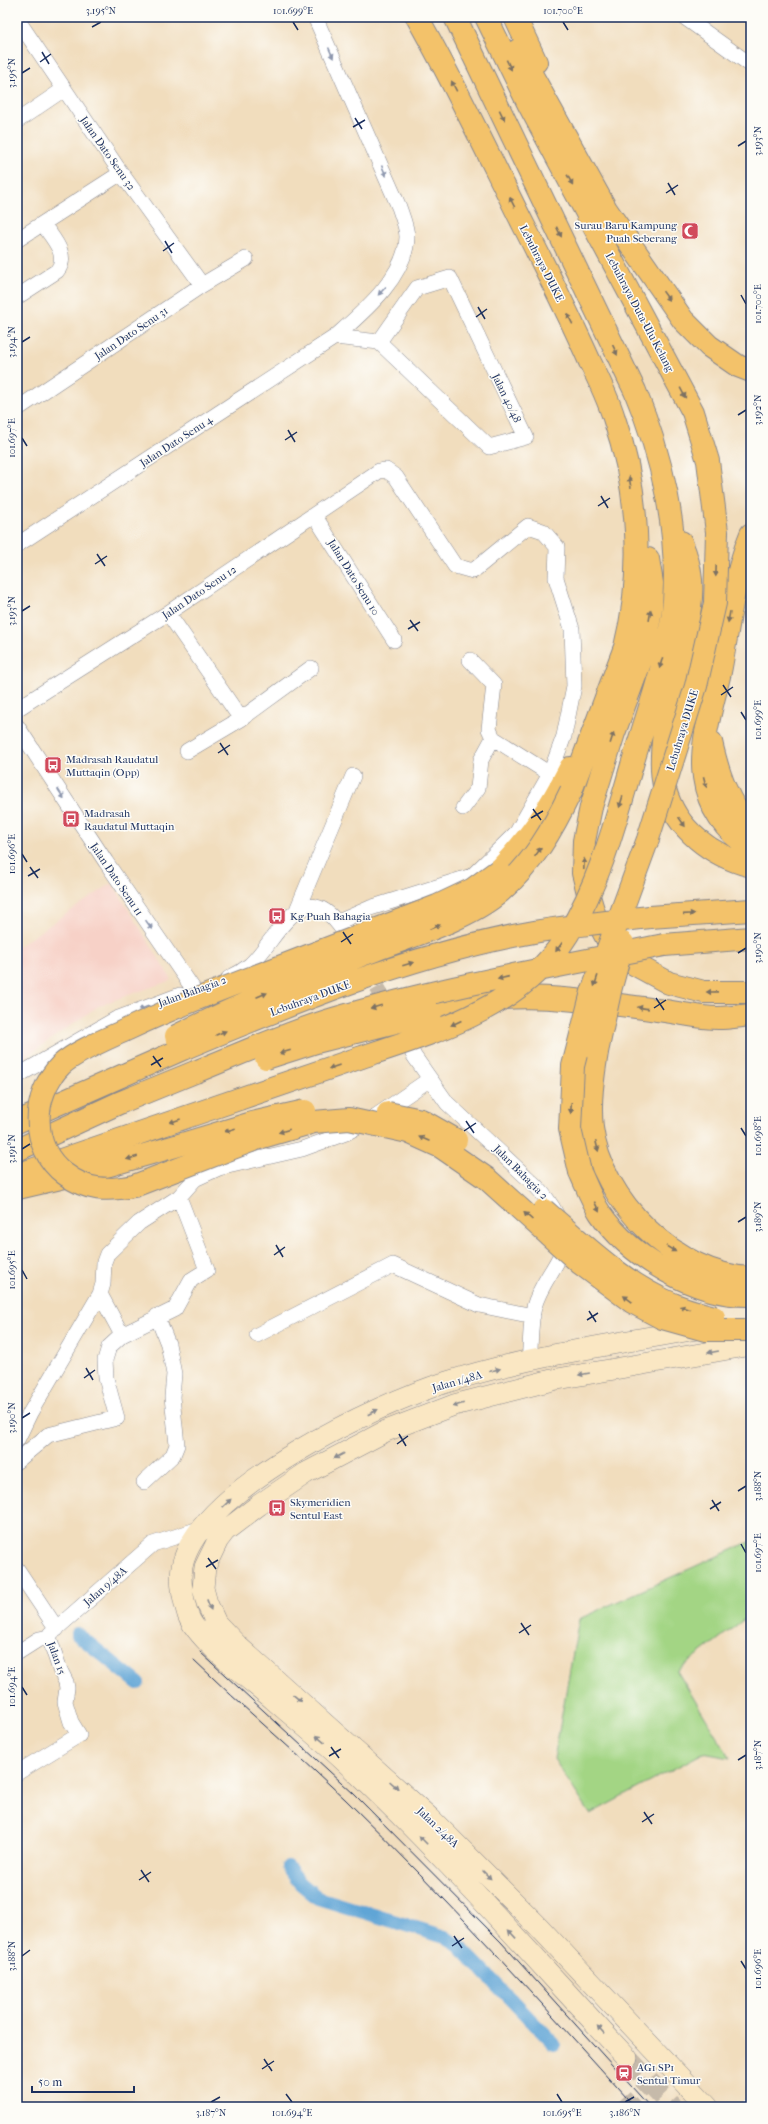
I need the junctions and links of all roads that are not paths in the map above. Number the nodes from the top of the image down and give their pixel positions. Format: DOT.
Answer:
graph roads {
  1 [pos="316,17"];
  2 [pos="417,17"];
  3 [pos="455,17"];
  4 [pos="486,17"];
  5 [pos="500,17"];
  6 [pos="515,17"];
  7 [pos="684,17"];
  8 [pos="17,19"];
  9 [pos="751,65"];
  10 [pos="64,89"];
  11 [pos="17,121"];
  12 [pos="121,173"];
  13 [pos="43,224"];
  14 [pos="17,240"];
  15 [pos="246,258"];
  16 [pos="644,264"];
  17 [pos="202,286"];
  18 [pos="17,297"];
  19 [pos="335,337"];
  20 [pos="380,342"];
  21 [pos="751,371"];
  22 [pos="17,409"];
  23 [pos="670,514"];
  24 [pos="314,515"];
  25 [pos="635,520"];
  26 [pos="717,532"];
  27 [pos="751,534"];
  28 [pos="17,545"];
  29 [pos="168,613"];
  30 [pos="394,640"];
  31 [pos="470,660"];
  32 [pos="311,668"];
  33 [pos="607,692"];
  34 [pos="17,709"];
  35 [pos="241,719"];
  36 [pos="17,726"];
  37 [pos="708,730"];
  38 [pos="493,738"];
  39 [pos="188,751"];
  40 [pos="550,774"];
  41 [pos="353,776"];
  42 [pos="463,808"];
  43 [pos="751,827"];
  44 [pos="648,839"];
  45 [pos="751,847"];
  46 [pos="751,866"];
  47 [pos="297,910"];
  48 [pos="751,910"];
  49 [pos="751,938"];
  50 [pos="194,990"];
  51 [pos="751,992"];
  52 [pos="751,1015"];
  53 [pos="402,1030"];
  54 [pos="180,1042"];
  55 [pos="200,1074"];
  56 [pos="17,1076"];
  57 [pos="430,1079"];
  58 [pos="17,1122"];
  59 [pos="17,1150"];
  60 [pos="17,1175"];
  61 [pos="17,1188"];
  62 [pos="179,1197"];
  63 [pos="751,1278"];
  64 [pos="100,1294"];
  65 [pos="751,1295"];
  66 [pos="157,1316"];
  67 [pos="533,1316"];
  68 [pos="751,1319"];
  69 [pos="751,1330"];
  70 [pos="122,1335"];
  71 [pos="257,1335"];
  72 [pos="751,1345"];
  73 [pos="529,1361"];
  74 [pos="17,1440"];
  75 [pos="17,1461"];
  76 [pos="144,1482"];
  77 [pos="199,1529"];
  78 [pos="218,1540"];
  79 [pos="153,1544"];
  80 [pos="184,1556"];
  81 [pos="204,1567"];
  82 [pos="17,1569"];
  83 [pos="53,1633"];
  84 [pos="17,1653"];
  85 [pos="17,1773"];
  86 [pos="627,2058"];
  87 [pos="708,2107"];
  1 -- 19 [label="street, Jalan Dato Senu 4, one-way"];
  25 -- 2 [label="highway, Lebuhraya DUKE, one-way"];
  3 -- 23 [label="highway, one-way"];
  4 -- 26 [label="highway, Lebuhraya Duta-Ulu Kelang, one-way"];
  5 -- 16 [label="highway"];
  6 -- 16 [label="highway"];
  7 -- 9 [label="street"];
  8 -- 10 [label="street, Jalan Dato Senu 32"];
  10 -- 11 [label="street"];
  10 -- 12 [label="street, Jalan Dato Senu 32"];
  12 -- 13 [label="street"];
  12 -- 17 [label="street, Jalan Dato Senu 32"];
  13 -- 14 [label="street"];
  13 -- 18 [label="street"];
  15 -- 17 [label="street, Jalan Dato Senu 31"];
  16 -- 21 [label="highway, one-way"];
  17 -- 22 [label="street, Jalan Dato Senu 31"];
  19 -- 20 [label="street"];
  19 -- 28 [label="street, Jalan Dato Senu 4"];
  20 -- 20 [label="street, Jalan 40/48"];
  23 -- 46 [label="highway, one-way"];
  23 -- 60 [label="highway, one-way, bridge"];
  24 -- 29 [label="street, Jalan Dato Senu 12"];
  24 -- 30 [label="street, Jalan Dato Senu 10"];
  24 -- 40 [label="street, Jalan Dato Senu 12"];
  25 -- 33 [label="highway"];
  51 -- 25 [label="highway, one-way"];
  26 -- 44 [label="highway, Lebuhraya DUKE, one-way, bridge"];
  27 -- 37 [label="highway, one-way"];
  29 -- 34 [label="street, Jalan Dato Senu 12"];
  29 -- 35 [label="street"];
  31 -- 38 [label="street"];
  32 -- 35 [label="street"];
  54 -- 33 [label="highway, one-way, bridge"];
  69 -- 33 [label="highway, one-way, bridge"];
  35 -- 39 [label="street"];
  36 -- 50 [label="street, Jalan Dato Senu 11, one-way"];
  37 -- 43 [label="highway"];
  37 -- 45 [label="highway, one-way"];
  38 -- 40 [label="street"];
  38 -- 42 [label="street"];
  40 -- 47 [label="street"];
  41 -- 47 [label="street"];
  44 -- 63 [label="highway, one-way, bridge"];
  44 -- 65 [label="highway, Lebuhraya DUKE, one-way, bridge"];
  47 -- 50 [label="street, Jalan Bahagia 2"];
  54 -- 48 [label="highway, Lebuhraya DUKE, one-way, bridge"];
  49 -- 55 [label="highway, one-way, bridge"];
  50 -- 56 [label="street, Jalan Bahagia 2, one-way"];
  52 -- 55 [label="highway, one-way, bridge"];
  53 -- 57 [label="street, Jalan Bahagia 2"];
  54 -- 58 [label="highway, Lebuhraya DUKE"];
  55 -- 59 [label="highway"];
  57 -- 62 [label="street"];
  57 -- 67 [label="street, Jalan Bahagia 2"];
  68 -- 61 [label="highway, one-way, bridge"];
  62 -- 64 [label="street"];
  62 -- 66 [label="street"];
  64 -- 70 [label="street"];
  64 -- 74 [label="street"];
  66 -- 70 [label="street"];
  66 -- 76 [label="street"];
  67 -- 71 [label="street"];
  67 -- 73 [label="street, Jalan Bahagia 2"];
  68 -- 73 [label="main road, Jalan 1/48A"];
  70 -- 75 [label="street"];
  72 -- 78 [label="main road, Jalan 1/48A, one-way"];
  77 -- 73 [label="main road, Jalan 1/48A, one-way"];
  77 -- 78 [label="street"];
  77 -- 79 [label="street, Jalan 9/48A"];
  77 -- 80 [label="main road, Jalan 2/48A"];
  78 -- 81 [label="main road, Jalan 2/48A"];
  79 -- 80 [label="street"];
  79 -- 83 [label="street, Jalan 9/48A"];
  80 -- 81 [label="street"];
  86 -- 80 [label="main road, Jalan 2/48A, one-way"];
  81 -- 87 [label="main road, Jalan 2/48A, one-way"];
  82 -- 83 [label="street, Jalan 15"];
  83 -- 84 [label="street, Jalan 9/48A"];
  83 -- 85 [label="street, Jalan 15"];
}
